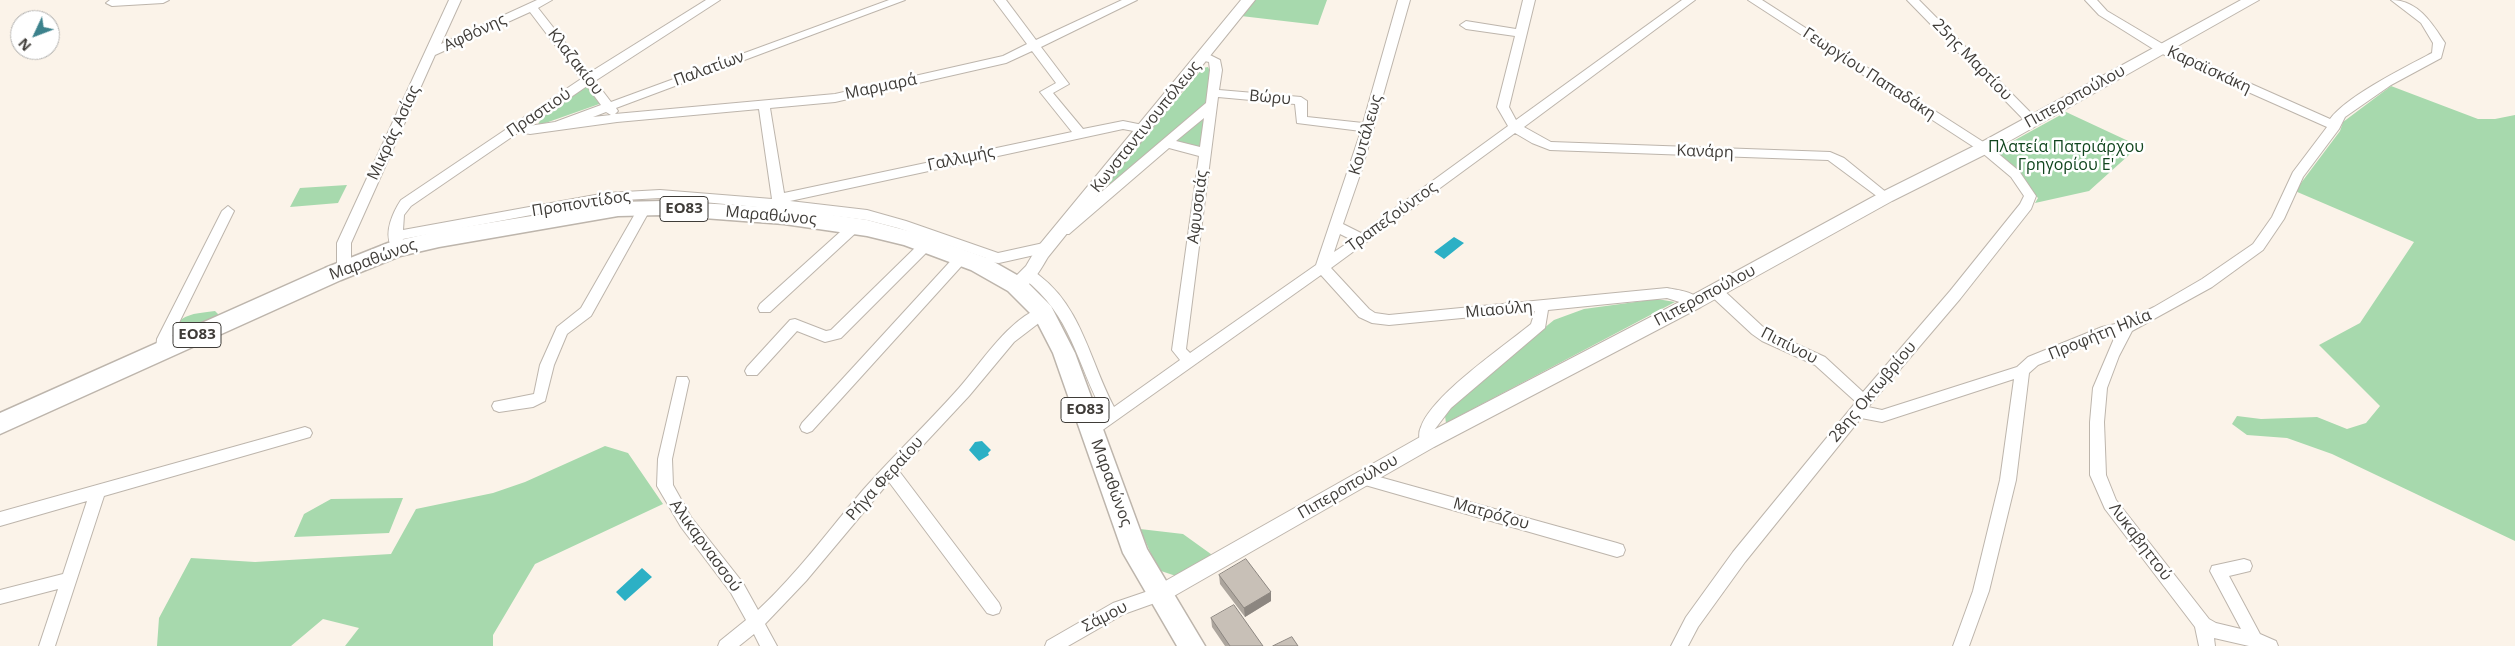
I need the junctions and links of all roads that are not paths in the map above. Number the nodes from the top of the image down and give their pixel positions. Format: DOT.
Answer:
graph roads {
  1 [pos="163,0"];
  2 [pos="455,0"];
  3 [pos="546,0"];
  4 [pos="714,0"];
  5 [pos="900,0"];
  6 [pos="1000,0"];
  7 [pos="1131,0"];
  8 [pos="1248,0"];
  9 [pos="1404,0"];
  10 [pos="1529,0"];
  11 [pos="1689,0"];
  12 [pos="1754,0"];
  13 [pos="1913,0"];
  14 [pos="2092,0"];
  15 [pos="2252,0"];
  16 [pos="2397,0"];
  17 [pos="113,2"];
  18 [pos="532,7"];
  19 [pos="1466,25"];
  20 [pos="1521,33"];
  21 [pos="438,38"];
  22 [pos="457,40"];
  23 [pos="1036,46"];
  24 [pos="2162,48"];
  25 [pos="431,53"];
  26 [pos="1204,57"];
  27 [pos="589,79"];
  28 [pos="1212,99"];
  29 [pos="764,105"];
  30 [pos="608,106"];
  31 [pos="617,118"];
  32 [pos="2031,120"];
  33 [pos="557,126"];
  34 [pos="2335,126"];
  35 [pos="1516,127"];
  36 [pos="517,128"];
  37 [pos="1367,128"];
  38 [pos="1144,129"];
  39 [pos="1080,134"];
  40 [pos="1166,143"];
  41 [pos="1984,148"];
  42 [pos="1205,153"];
  43 [pos="1886,197"];
  44 [pos="778,201"];
  45 [pos="646,208"];
  46 [pos="228,211"];
  47 [pos="856,226"];
  48 [pos="1338,226"];
  49 [pos="1362,239"];
  50 [pos="396,243"];
  51 [pos="926,244"];
  52 [pos="1048,247"];
  53 [pos="965,259"];
  54 [pos="1322,267"];
  55 [pos="344,269"];
  56 [pos="1012,274"];
  57 [pos="1715,290"];
  58 [pos="1695,302"];
  59 [pos="1542,306"];
  60 [pos="765,308"];
  61 [pos="1043,312"];
  62 [pos="2127,327"];
  63 [pos="164,350"];
  64 [pos="1190,362"];
  65 [pos="752,371"];
  66 [pos="2022,371"];
  67 [pos="682,382"];
  68 [pos="499,406"];
  69 [pos="1861,406"];
  70 [pos="1112,416"];
  71 [pos="0,424"];
  72 [pos="807,427"];
  73 [pos="1092,430"];
  74 [pos="306,432"];
  75 [pos="1427,442"];
  76 [pos="890,471"];
  77 [pos="1364,479"];
  78 [pos="97,492"];
  79 [pos="0,519"];
  80 [pos="1617,550"];
  81 [pos="2244,566"];
  82 [pos="69,579"];
  83 [pos="1160,594"];
  84 [pos="0,597"];
  85 [pos="993,608"];
  86 [pos="756,622"];
  87 [pos="2203,624"];
  88 [pos="2262,643"];
  89 [pos="47,646"];
  90 [pos="726,646"];
  91 [pos="769,646"];
  92 [pos="1053,646"];
  93 [pos="1192,646"];
  94 [pos="1679,646"];
  95 [pos="1961,646"];
  96 [pos="2208,646"];
  1 -- 17 [label="street"];
  2 -- 21 [label="street, Μικράς Ασίας"];
  3 -- 18 [label="street, Αφθόνης"];
  4 -- 27 [label="street, Πραστιού"];
  5 -- 30 [label="street, Παλατίων"];
  6 -- 23 [label="street"];
  7 -- 23 [label="street, Μαρμαρά"];
  8 -- 26 [label="street, Κωνσταντινουπόλεως"];
  9 -- 37 [label="street, Κουτάλεως"];
  10 -- 20 [label="street"];
  11 -- 35 [label="street, Τραπεζούντος"];
  12 -- 41 [label="street, Γεωργίου Παπαδάκη"];
  13 -- 32 [label="street, 25ης Μαρτίου"];
  14 -- 24 [label="street, Καραϊσκάκη"];
  15 -- 24 [label="street, Πιπεροπούλου"];
  16 -- 34 [label="street, Προφήτη Ηλία"];
  18 -- 22 [label="street, Αφθόνης"];
  18 -- 27 [label="street, Κλαζακίου"];
  19 -- 20 [label="street"];
  20 -- 35 [label="street"];
  21 -- 22 [label="street"];
  21 -- 25 [label="street, Μικράς Ασίας"];
  22 -- 25 [label="street, Αφθόνης"];
  23 -- 29 [label="street, Μαρμαρά"];
  23 -- 39 [label="street"];
  24 -- 32 [label="street, Πιπεροπούλου"];
  24 -- 34 [label="street, Καραϊσκάκη"];
  25 -- 55 [label="street, Μικράς Ασίας"];
  26 -- 28 [label="street, Αφυσσιάς"];
  26 -- 38 [label="street, Κωνσταντινουπόλεως"];
  27 -- 30 [label="street, Κλαζακίου"];
  27 -- 36 [label="street, Πραστιού"];
  28 -- 37 [label="street, Βώρυ"];
  28 -- 40 [label="street"];
  28 -- 42 [label="street, Αφυσσιάς"];
  29 -- 31 [label="street, Μαρμαρά"];
  29 -- 44 [label="street"];
  30 -- 31 [label="street, Κλαζακίου"];
  30 -- 33 [label="street, Παλατίων"];
  31 -- 33 [label="street, Μαρμαρά"];
  32 -- 41 [label="street, Πιπεροπούλου"];
  33 -- 36 [label="street, Παλατίων"];
  34 -- 62 [label="street, Προφήτη Ηλία"];
  35 -- 43 [label="street, Κανάρη"];
  35 -- 49 [label="street, Τραπεζούντος"];
  36 -- 50 [label="street, Πραστιού"];
  37 -- 48 [label="street, Κουτάλεως"];
  38 -- 39 [label="street, Γαλλιμής"];
  38 -- 52 [label="street, Κωνσταντινουπόλεως"];
  39 -- 44 [label="street, Γαλλιμής"];
  40 -- 42 [label="street"];
  40 -- 52 [label="street"];
  41 -- 43 [label="street, Πιπεροπούλου"];
  41 -- 69 [label="street, 28ης Οκτωβρίου"];
  42 -- 64 [label="street, Αφυσσιάς"];
  43 -- 57 [label="street, Πιπεροπούλου"];
  44 -- 50 [label="street, Προποντίδος"];
  44 -- 56 [label="street, Προποντίδος"];
  45 -- 47 [label="main road, Μαραθώνος / ΕΟ83"];
  45 -- 50 [label="main road, Μαραθώνος / ΕΟ83"];
  45 -- 68 [label="street"];
  46 -- 63 [label="street"];
  47 -- 51 [label="main road, Μαραθώνος / ΕΟ83"];
  47 -- 60 [label="street"];
  48 -- 49 [label="street"];
  48 -- 54 [label="street, Κουτάλεως"];
  49 -- 54 [label="street, Τραπεζούντος"];
  50 -- 55 [label="main road, Μαραθώνος / ΕΟ83"];
  51 -- 53 [label="main road, Μαραθώνος / ΕΟ83"];
  51 -- 65 [label="street"];
  52 -- 56 [label="street, Κωνσταντινουπόλεως"];
  53 -- 56 [label="main road, Μαραθώνος / ΕΟ83"];
  53 -- 72 [label="street"];
  54 -- 59 [label="street, Μιαούλη"];
  54 -- 64 [label="street, Τραπεζούντος"];
  55 -- 63 [label="main road, Μαραθώνος / ΕΟ83"];
  56 -- 61 [label="main road, Μαραθώνος / ΕΟ83"];
  56 -- 70 [label="street, Προποντίδος"];
  57 -- 58 [label="street, Πιπεροπούλου"];
  57 -- 69 [label="street, Πιπίνου"];
  58 -- 59 [label="street, Μιαούλη"];
  58 -- 75 [label="street, Πιπεροπούλου"];
  59 -- 75 [label="street"];
  61 -- 73 [label="main road, Μαραθώνος / ΕΟ83"];
  61 -- 76 [label="street, Ρήγα Φεραίου"];
  62 -- 66 [label="street, Προφήτη Ηλία"];
  62 -- 87 [label="street, Λυκαβηττού"];
  63 -- 71 [label="main road, Μαραθώνος / ΕΟ83"];
  64 -- 70 [label="street, Τραπεζούντος"];
  66 -- 69 [label="street, Προφήτη Ηλία"];
  66 -- 95 [label="street"];
  67 -- 86 [label="street, Αλικαρνασσού"];
  69 -- 94 [label="street, 28ης Οκτωβρίου"];
  70 -- 73 [label="street, Τραπεζούντος"];
  73 -- 83 [label="main road, Μαραθώνος / ΕΟ83"];
  74 -- 78 [label="street"];
  75 -- 77 [label="street, Πιπεροπούλου"];
  76 -- 85 [label="street"];
  76 -- 86 [label="street, Ρήγα Φεραίου"];
  77 -- 80 [label="street, Ματρόζου"];
  77 -- 83 [label="street, Πιπεροπούλου"];
  78 -- 79 [label="street"];
  78 -- 82 [label="street"];
  81 -- 88 [label="street"];
  82 -- 84 [label="street"];
  82 -- 89 [label="street"];
  83 -- 92 [label="street, Σάμου"];
  83 -- 93 [label="main road, Μαραθώνος / ΕΟ83"];
  86 -- 90 [label="street, Ρήγα Φεραίου"];
  86 -- 91 [label="street, Αλικαρνασσού"];
  87 -- 88 [label="street"];
  87 -- 96 [label="street"];
}
